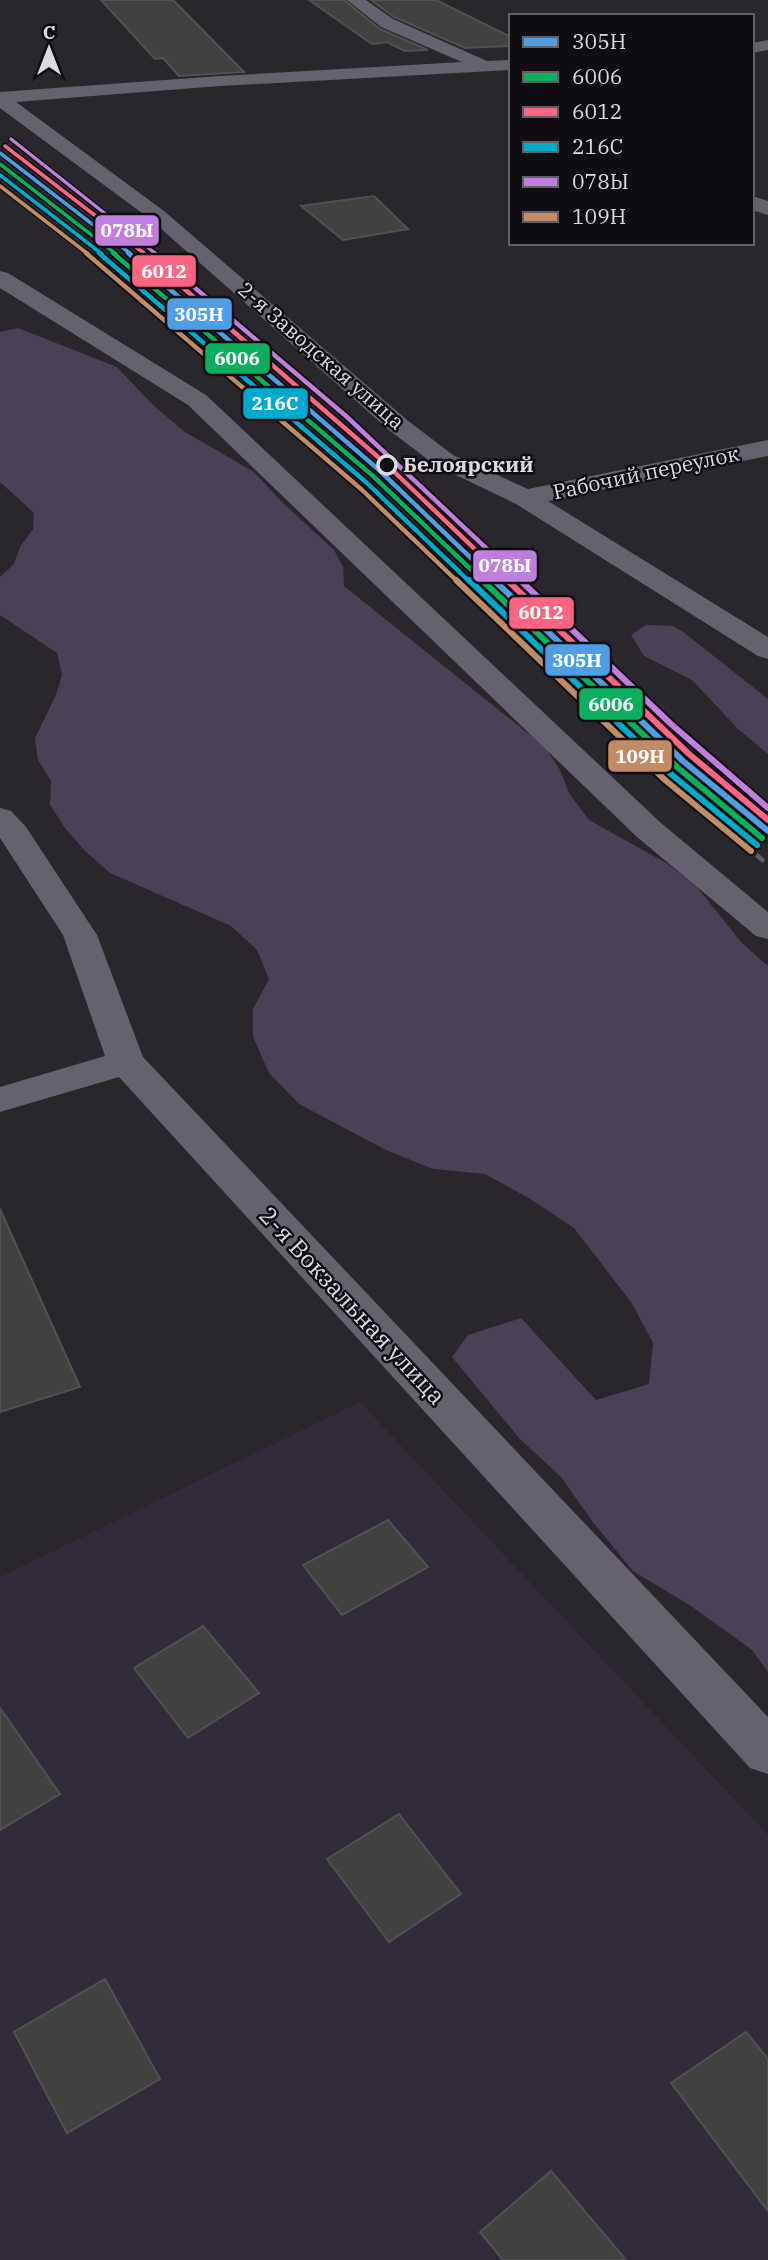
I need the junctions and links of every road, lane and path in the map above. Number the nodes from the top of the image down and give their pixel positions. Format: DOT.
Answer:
graph roads {
  1 [pos="355,0"];
  2 [pos="487,66"];
  3 [pos="507,73"];
  4 [pos="0,99"];
  5 [pos="0,278"];
  6 [pos="768,448"];
  7 [pos="525,498"];
  8 [pos="768,650"];
  9 [pos="0,818"];
  10 [pos="768,929"];
  11 [pos="126,1062"];
  12 [pos="0,1100"];
  13 [pos="768,1752"];
  1 -- 2 [label="street"];
  2 -- 3 [label="street, 2-я Заводская улица"];
  2 -- 4 [label="street, 2-я Заводская улица"];
  4 -- 7 [label="street, 2-я Заводская улица"];
  5 -- 10 [label="street"];
  6 -- 7 [label="street, Рабочий переулок"];
  7 -- 8 [label="street, 2-я Заводская улица"];
  9 -- 11 [label="street, 2-я Вокзальная улица"];
  11 -- 12 [label="street"];
  11 -- 13 [label="street, 2-я Вокзальная улица"];
}
